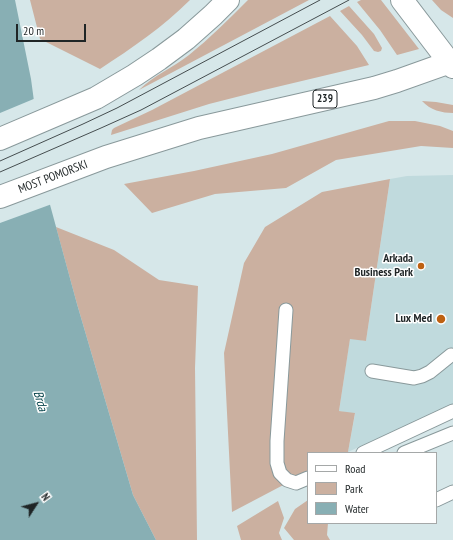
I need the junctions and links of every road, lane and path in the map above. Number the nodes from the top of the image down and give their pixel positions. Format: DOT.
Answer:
graph roads {
  1 [pos="228,0"];
  2 [pos="402,0"];
  3 [pos="452,64"];
  4 [pos="0,139"];
  5 [pos="0,197"];
  6 [pos="286,310"];
  7 [pos="451,355"];
  8 [pos="372,372"];
  9 [pos="453,411"];
  10 [pos="453,433"];
  11 [pos="365,452"];
  12 [pos="406,452"];
  13 [pos="307,478"];
  14 [pos="453,492"];
  15 [pos="437,500"];
  1 -- 4 [label="main road"];
  2 -- 3 [label="main road"];
  3 -- 5 [label="main road, MOST POMORSKI / 239"];
  6 -- 13 [label="lane"];
  7 -- 8 [label="lane"];
  9 -- 11 [label="lane"];
  10 -- 12 [label="lane"];
  14 -- 15 [label="lane"];
}
